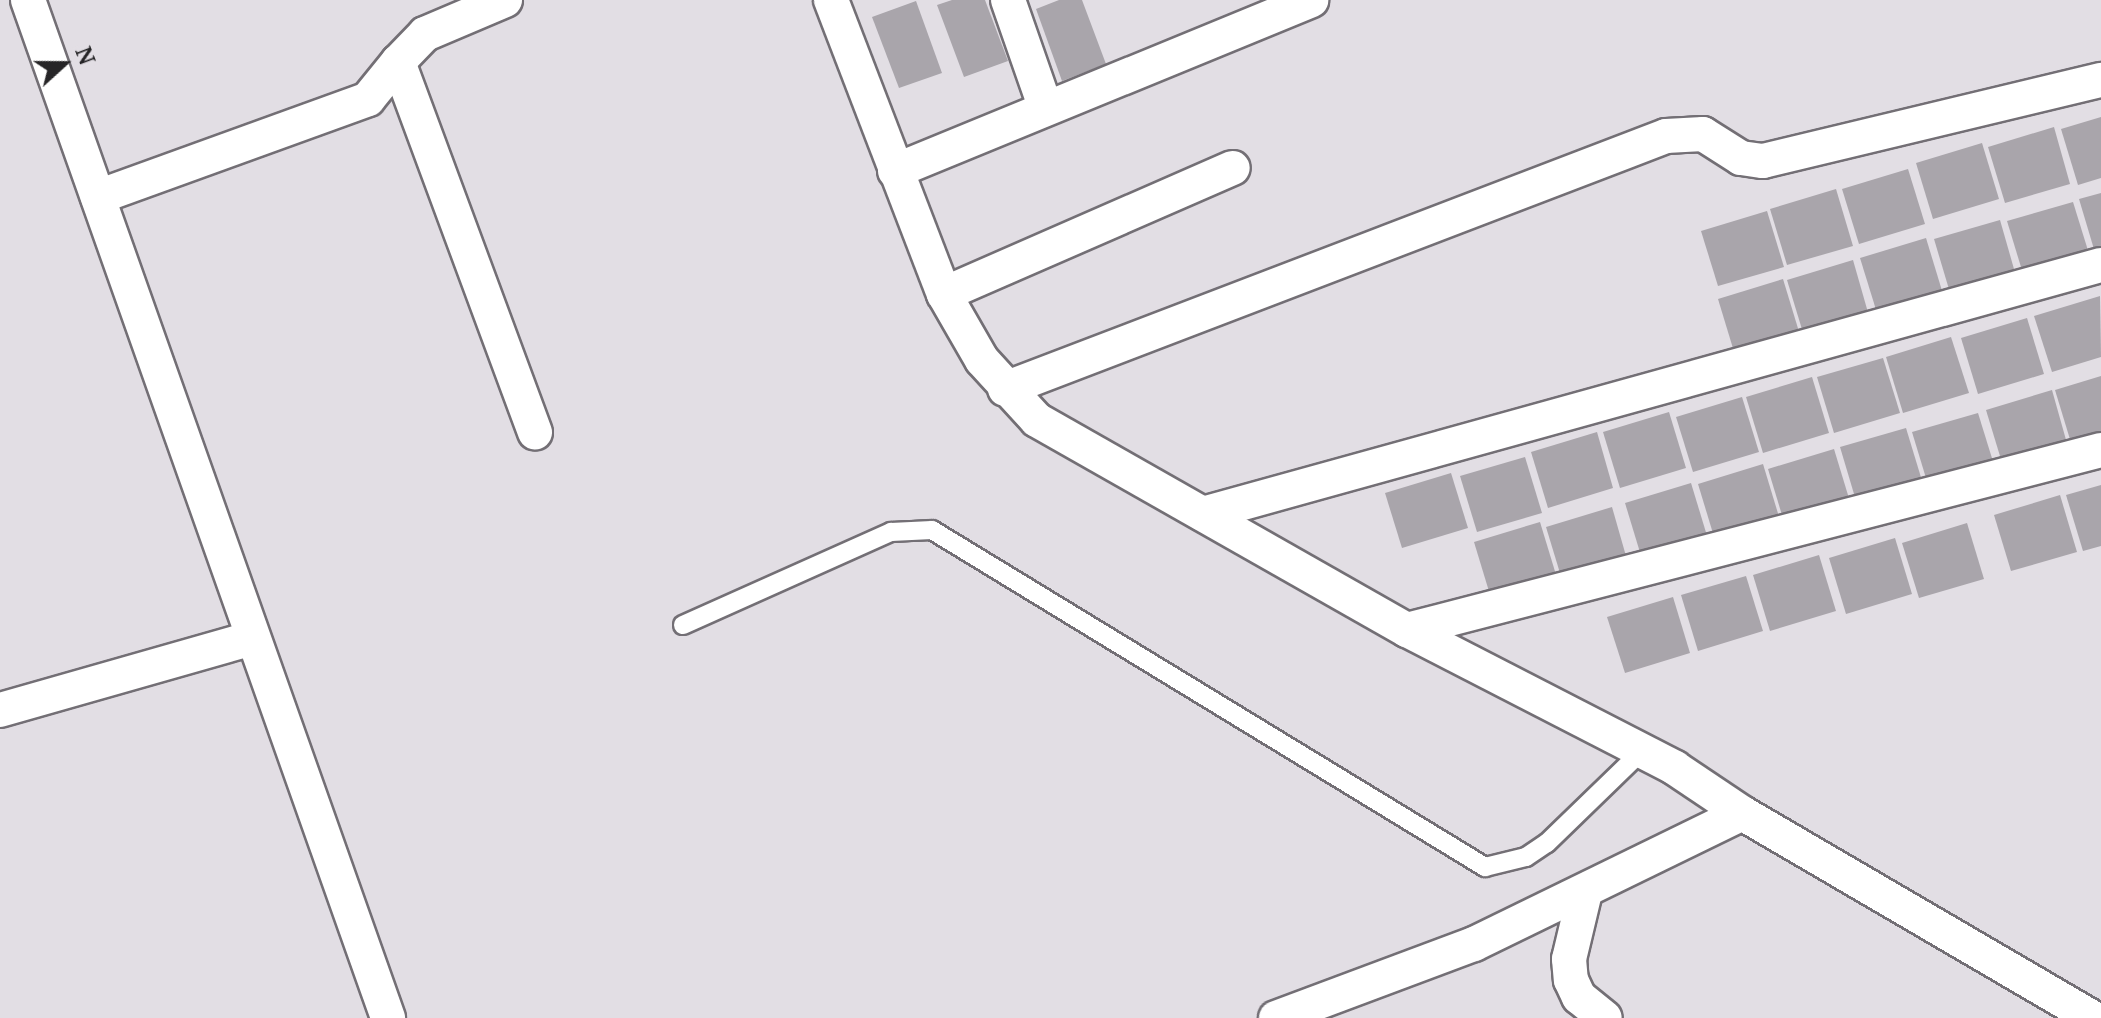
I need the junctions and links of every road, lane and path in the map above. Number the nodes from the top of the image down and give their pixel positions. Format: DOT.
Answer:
graph roads {
  1 [pos="28,0"];
  2 [pos="505,0"];
  3 [pos="831,0"];
  4 [pos="1008,0"];
  5 [pos="1311,0"];
  6 [pos="398,62"];
  7 [pos="2101,80"];
  8 [pos="1045,106"];
  9 [pos="1233,168"];
  10 [pos="895,171"];
  11 [pos="98,197"];
  12 [pos="2101,265"];
  13 [pos="944,294"];
  14 [pos="1005,389"];
  15 [pos="535,432"];
  16 [pos="2101,450"];
  17 [pos="1203,514"];
  18 [pos="683,625"];
  19 [pos="1407,630"];
  20 [pos="253,638"];
  21 [pos="0,710"];
  22 [pos="1642,751"];
  23 [pos="1733,806"];
  24 [pos="1585,892"];
  25 [pos="388,1018"];
  26 [pos="1276,1018"];
  27 [pos="1605,1018"];
  28 [pos="2093,1018"];
  1 -- 11 [label="street"];
  2 -- 6 [label="street"];
  3 -- 10 [label="street"];
  4 -- 8 [label="street"];
  5 -- 8 [label="street"];
  6 -- 11 [label="street"];
  6 -- 15 [label="street"];
  7 -- 14 [label="street"];
  8 -- 10 [label="street"];
  9 -- 13 [label="street"];
  10 -- 13 [label="street"];
  11 -- 20 [label="street"];
  12 -- 17 [label="street"];
  13 -- 14 [label="street"];
  14 -- 17 [label="street"];
  16 -- 19 [label="street"];
  17 -- 19 [label="street"];
  18 -- 22 [label="lane"];
  19 -- 22 [label="street"];
  20 -- 21 [label="street"];
  20 -- 25 [label="street"];
  22 -- 23 [label="street"];
  23 -- 24 [label="street"];
  23 -- 28 [label="street"];
  24 -- 26 [label="street"];
  24 -- 27 [label="street"];
}
